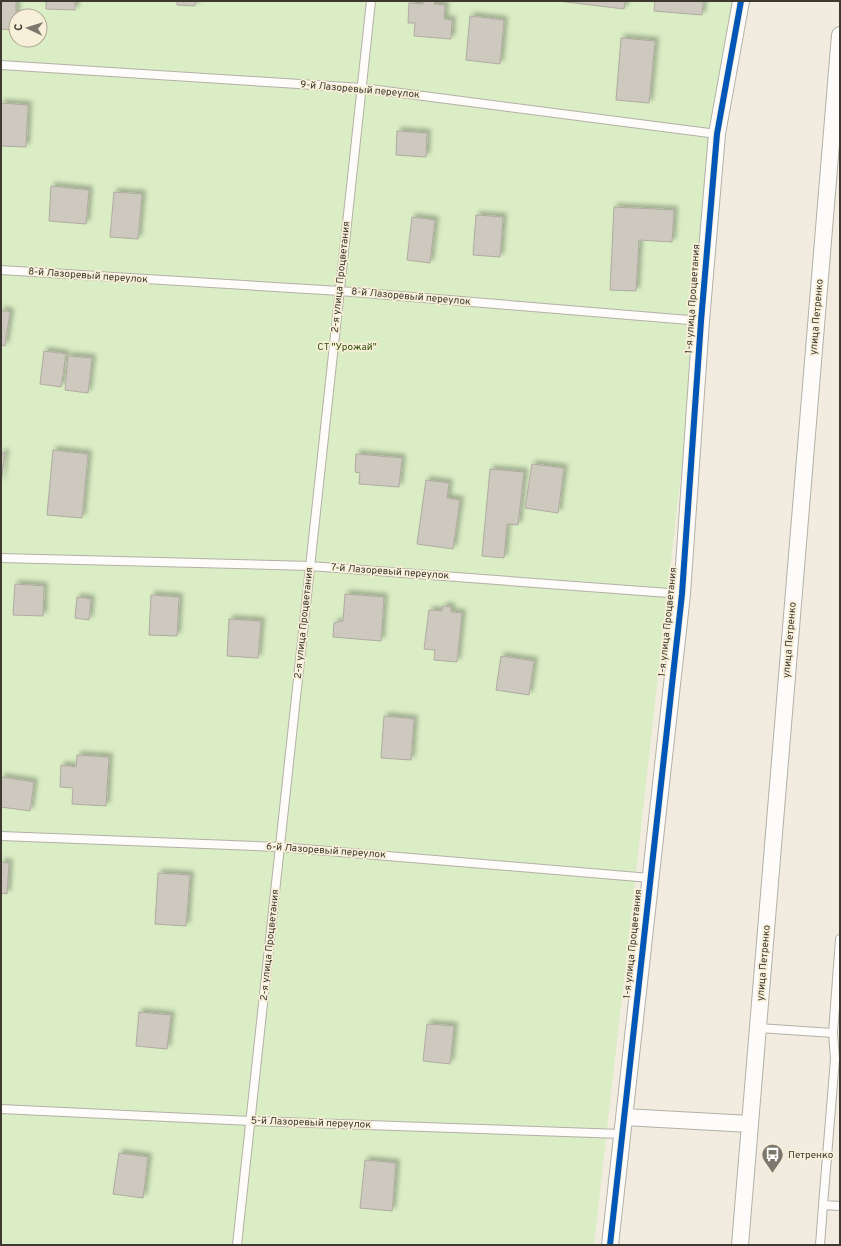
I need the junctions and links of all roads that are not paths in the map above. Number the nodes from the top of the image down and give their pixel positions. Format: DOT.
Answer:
graph roads {
  1 [pos="371,1"];
  2 [pos="741,1"];
  3 [pos="840,35"];
  4 [pos="1,65"];
  5 [pos="362,88"];
  6 [pos="716,134"];
  7 [pos="1,270"];
  8 [pos="340,292"];
  9 [pos="701,321"];
  10 [pos="1,558"];
  11 [pos="310,566"];
  12 [pos="682,594"];
  13 [pos="1,836"];
  14 [pos="280,847"];
  15 [pos="650,878"];
  16 [pos="840,939"];
  17 [pos="758,1028"];
  18 [pos="833,1033"];
  19 [pos="837,1046"];
  20 [pos="1,1109"];
  21 [pos="624,1117"];
  22 [pos="251,1121"];
  23 [pos="750,1124"];
  24 [pos="622,1134"];
  25 [pos="823,1205"];
  26 [pos="840,1206"];
  27 [pos="237,1245"];
  28 [pos="610,1245"];
  29 [pos="740,1245"];
  30 [pos="820,1245"];
  1 -- 5 [label="lane, 2-я улица Процветания"];
  2 -- 6 [label="street, 1-я улица Процветания"];
  3 -- 17 [label="street, улица Петренко"];
  4 -- 5 [label="lane, 9-й Лазоревый переулок"];
  5 -- 6 [label="lane, 9-й Лазоревый переулок"];
  5 -- 8 [label="lane, 2-я улица Процветания"];
  6 -- 9 [label="street, 1-я улица Процветания"];
  7 -- 8 [label="lane, 8-й Лазоревый переулок"];
  8 -- 9 [label="lane, 8-й Лазоревый переулок"];
  8 -- 11 [label="lane, 2-я улица Процветания"];
  9 -- 12 [label="street, 1-я улица Процветания"];
  10 -- 11 [label="lane, 7-й Лазоревый переулок"];
  11 -- 12 [label="lane, 7-й Лазоревый переулок"];
  11 -- 14 [label="lane, 2-я улица Процветания"];
  12 -- 15 [label="street, 1-я улица Процветания"];
  13 -- 14 [label="lane, 6-й Лазоревый переулок"];
  14 -- 15 [label="lane, 6-й Лазоревый переулок"];
  14 -- 22 [label="lane, 2-я улица Процветания"];
  15 -- 21 [label="street, 1-я улица Процветания"];
  16 -- 18 [label="lane"];
  17 -- 18 [label="lane"];
  17 -- 23 [label="street, улица Петренко"];
  18 -- 19 [label="lane"];
  19 -- 25 [label="lane"];
  20 -- 22 [label="lane, 5-й Лазоревый переулок"];
  21 -- 23 [label="street"];
  21 -- 24 [label="street, 1-я улица Процветания"];
  22 -- 24 [label="lane, 5-й Лазоревый переулок"];
  22 -- 27 [label="lane, 2-я улица Процветания"];
  23 -- 29 [label="street, улица Петренко"];
  24 -- 28 [label="street, 1-я улица Процветания"];
  25 -- 26 [label="lane"];
  25 -- 30 [label="lane"];
}
